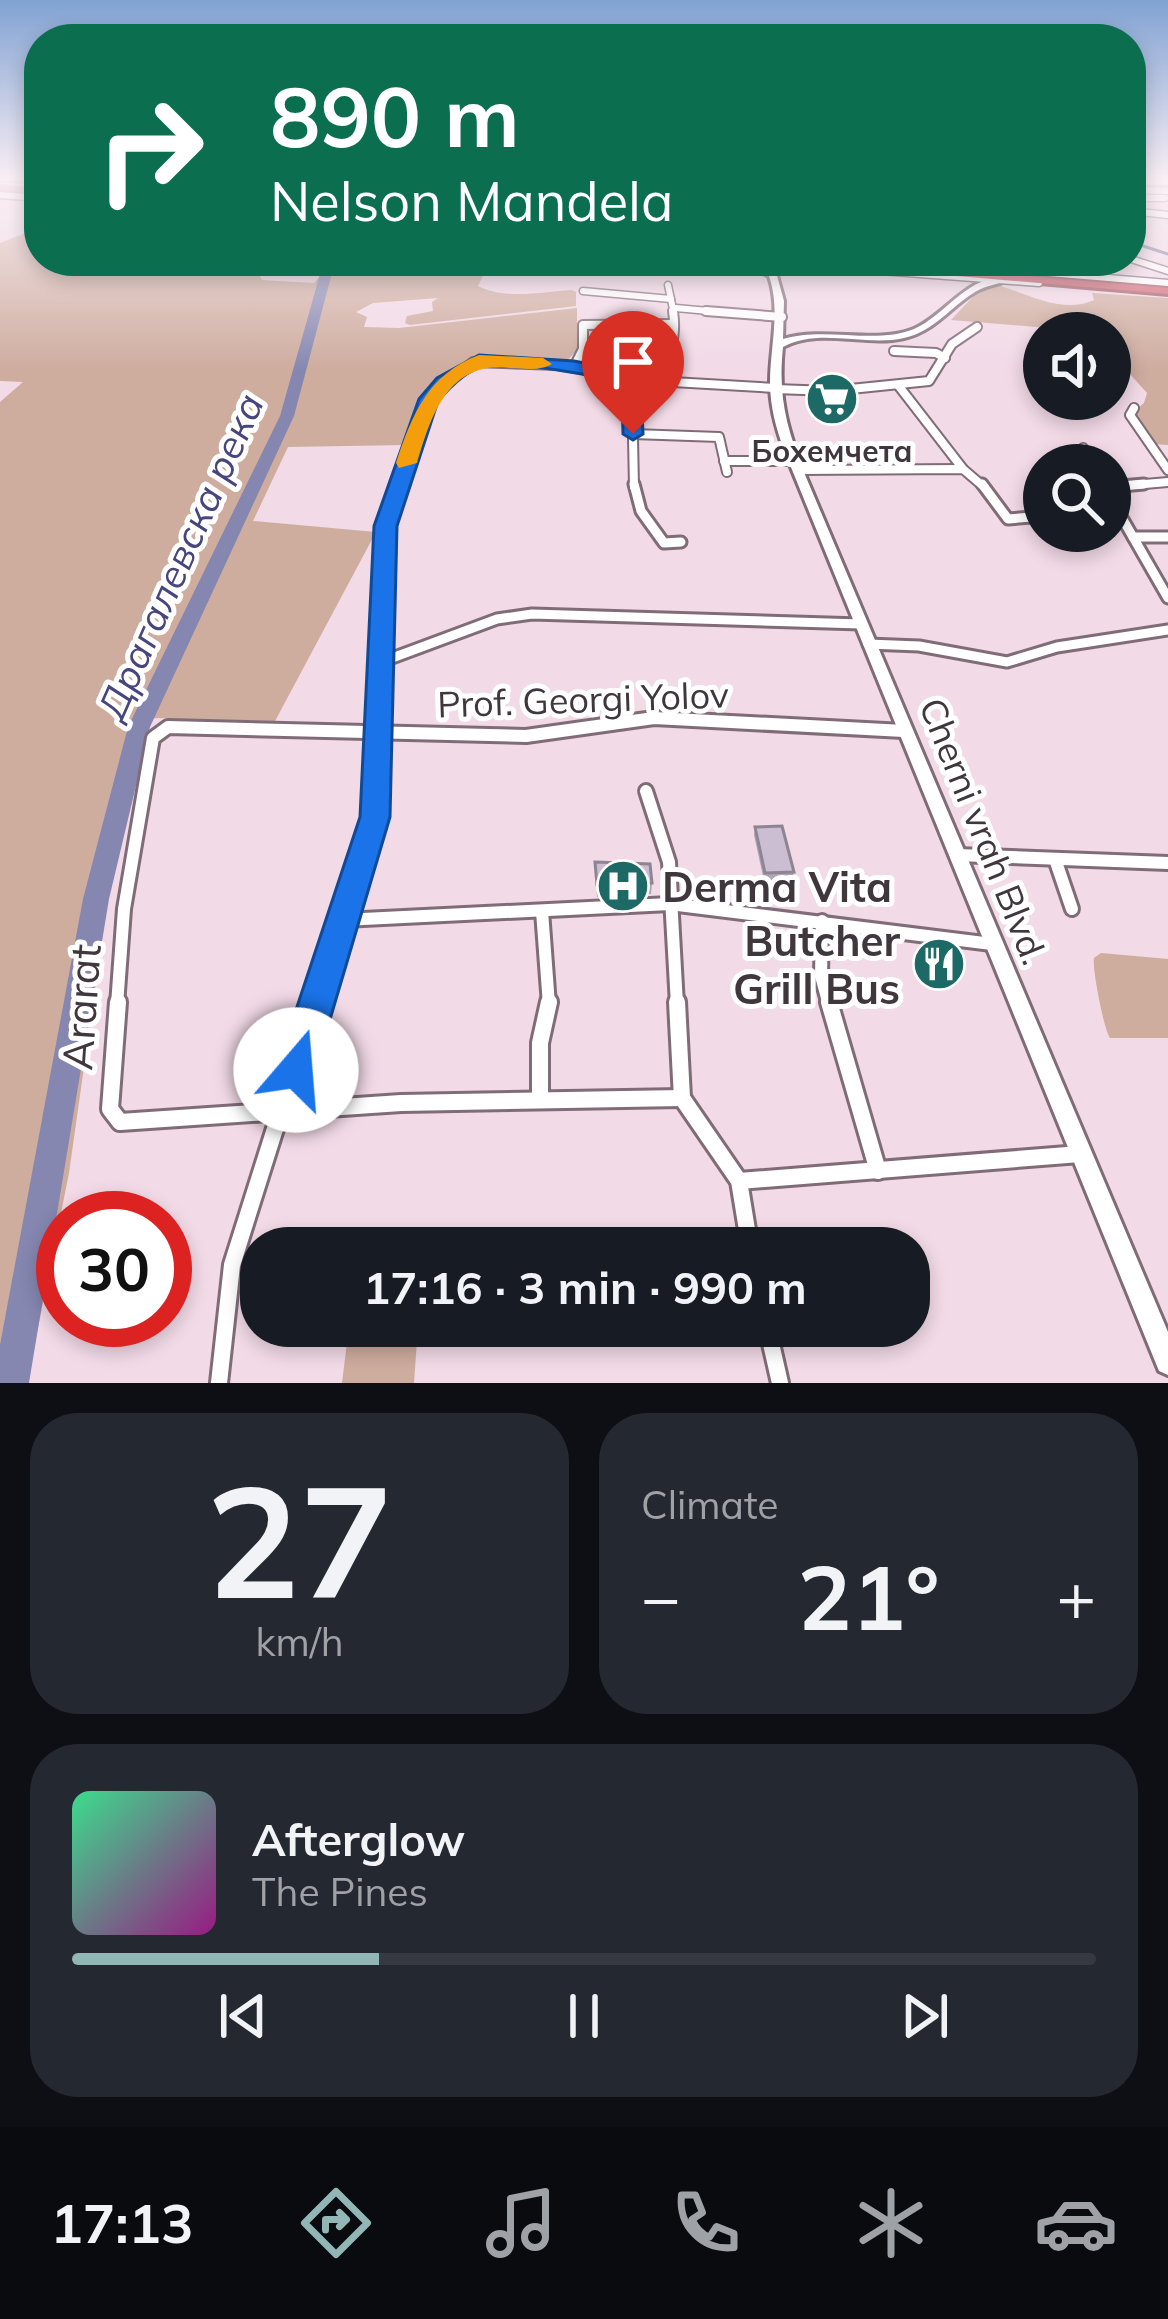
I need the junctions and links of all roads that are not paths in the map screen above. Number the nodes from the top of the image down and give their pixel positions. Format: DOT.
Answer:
graph roads {
  1 [pos="773,276"];
  2 [pos="784,276"];
  3 [pos="960,276"];
  4 [pos="973,276"];
  5 [pos="1035,276"];
  6 [pos="1084,276"];
  7 [pos="1006,280"];
  8 [pos="1143,281"];
  9 [pos="668,285"];
  10 [pos="1075,286"];
  11 [pos="1099,286"];
  12 [pos="1168,288"];
  13 [pos="583,291"];
  14 [pos="674,303"];
  15 [pos="782,317"];
  16 [pos="673,324"];
  17 [pos="977,327"];
  18 [pos="779,345"];
  19 [pos="894,351"];
  20 [pos="945,358"];
  21 [pos="574,367"];
  22 [pos="643,380"];
  23 [pos="898,385"];
  24 [pos="775,388"];
  25 [pos="1134,409"];
  26 [pos="633,434"];
  27 [pos="795,465"];
  28 [pos="963,469"];
  29 [pos="1168,470"];
  30 [pos="1168,482"];
  31 [pos="1131,486"];
  32 [pos="1023,518"];
  33 [pos="1131,534"];
  34 [pos="1133,537"];
  35 [pos="1168,537"];
  36 [pos="681,542"];
  37 [pos="1168,598"];
  38 [pos="861,624"];
  39 [pos="1168,630"];
  40 [pos="868,644"];
  41 [pos="384,662"];
  42 [pos="904,730"];
  43 [pos="263,731"];
  44 [pos="379,734"];
  45 [pos="646,791"];
  46 [pos="957,855"];
  47 [pos="1055,859"];
  48 [pos="1168,863"];
  49 [pos="670,904"];
  50 [pos="1072,909"];
  51 [pos="542,911"];
  52 [pos="343,920"];
  53 [pos="822,921"];
  54 [pos="992,944"];
  55 [pos="540,1098"];
  56 [pos="682,1098"];
  57 [pos="284,1108"];
  58 [pos="1081,1154"];
  59 [pos="878,1171"];
  60 [pos="739,1180"];
  61 [pos="747,1227"];
  62 [pos="772,1347"];
  63 [pos="1168,1362"];
  64 [pos="219,1383"];
  65 [pos="780,1383"];
  1 -- 15 [label="main road"];
  2 -- 15 [label="main road, Cherni vrah Blvd."];
  3 -- 7 [label="street"];
  4 -- 11 [label="highway"];
  5 -- 12 [label="highway"];
  6 -- 8 [label="street"];
  7 -- 10 [label="street"];
  7 -- 18 [label="main road"];
  8 -- 12 [label="highway"];
  9 -- 14 [label="street"];
  10 -- 11 [label="highway"];
  10 -- 12 [label="street"];
  11 -- 12 [label="highway"];
  13 -- 14 [label="street"];
  14 -- 15 [label="street"];
  14 -- 16 [label="street"];
  15 -- 18 [label="main road, Cherni vrah Blvd."];
  16 -- 21 [label="street"];
  16 -- 22 [label="street"];
  17 -- 20 [label="street"];
  18 -- 24 [label="main road, Cherni vrah Blvd."];
  19 -- 20 [label="street"];
  20 -- 23 [label="street"];
  21 -- 22 [label="street"];
  21 -- 41 [label="street"];
  22 -- 24 [label="street"];
  22 -- 26 [label="street"];
  23 -- 24 [label="street"];
  23 -- 28 [label="street"];
  24 -- 27 [label="main road, Cherni vrah Blvd."];
  25 -- 29 [label="street"];
  26 -- 27 [label="street"];
  26 -- 36 [label="street"];
  27 -- 28 [label="street"];
  27 -- 38 [label="main road, Cherni vrah Blvd."];
  28 -- 32 [label="street"];
  30 -- 31 [label="street"];
  33 -- 34 [label="street"];
  34 -- 35 [label="street"];
  34 -- 37 [label="street"];
  38 -- 40 [label="main road, Cherni vrah Blvd."];
  38 -- 41 [label="street"];
  39 -- 40 [label="street"];
  40 -- 42 [label="main road, Cherni vrah Blvd."];
  41 -- 44 [label="street"];
  42 -- 44 [label="street, Prof. Georgi Yolov"];
  42 -- 46 [label="main road, Cherni vrah Blvd."];
  43 -- 44 [label="street, Prof. Georgi Yolov"];
  43 -- 57 [label="street, Ararat"];
  44 -- 52 [label="street"];
  45 -- 49 [label="street"];
  46 -- 47 [label="street"];
  46 -- 54 [label="main road, Cherni vrah Blvd."];
  47 -- 48 [label="street"];
  47 -- 50 [label="street"];
  49 -- 51 [label="street"];
  49 -- 53 [label="street"];
  49 -- 56 [label="street"];
  51 -- 52 [label="street"];
  51 -- 55 [label="street"];
  52 -- 57 [label="street"];
  53 -- 54 [label="street"];
  53 -- 59 [label="street"];
  54 -- 58 [label="main road, Cherni vrah Blvd."];
  55 -- 56 [label="street, Ararat"];
  55 -- 57 [label="street, Ararat"];
  56 -- 60 [label="street"];
  57 -- 64 [label="street"];
  58 -- 59 [label="street"];
  58 -- 63 [label="main road, Cherni vrah Blvd."];
  59 -- 60 [label="street"];
  60 -- 61 [label="street"];
  62 -- 65 [label="street"];
}
